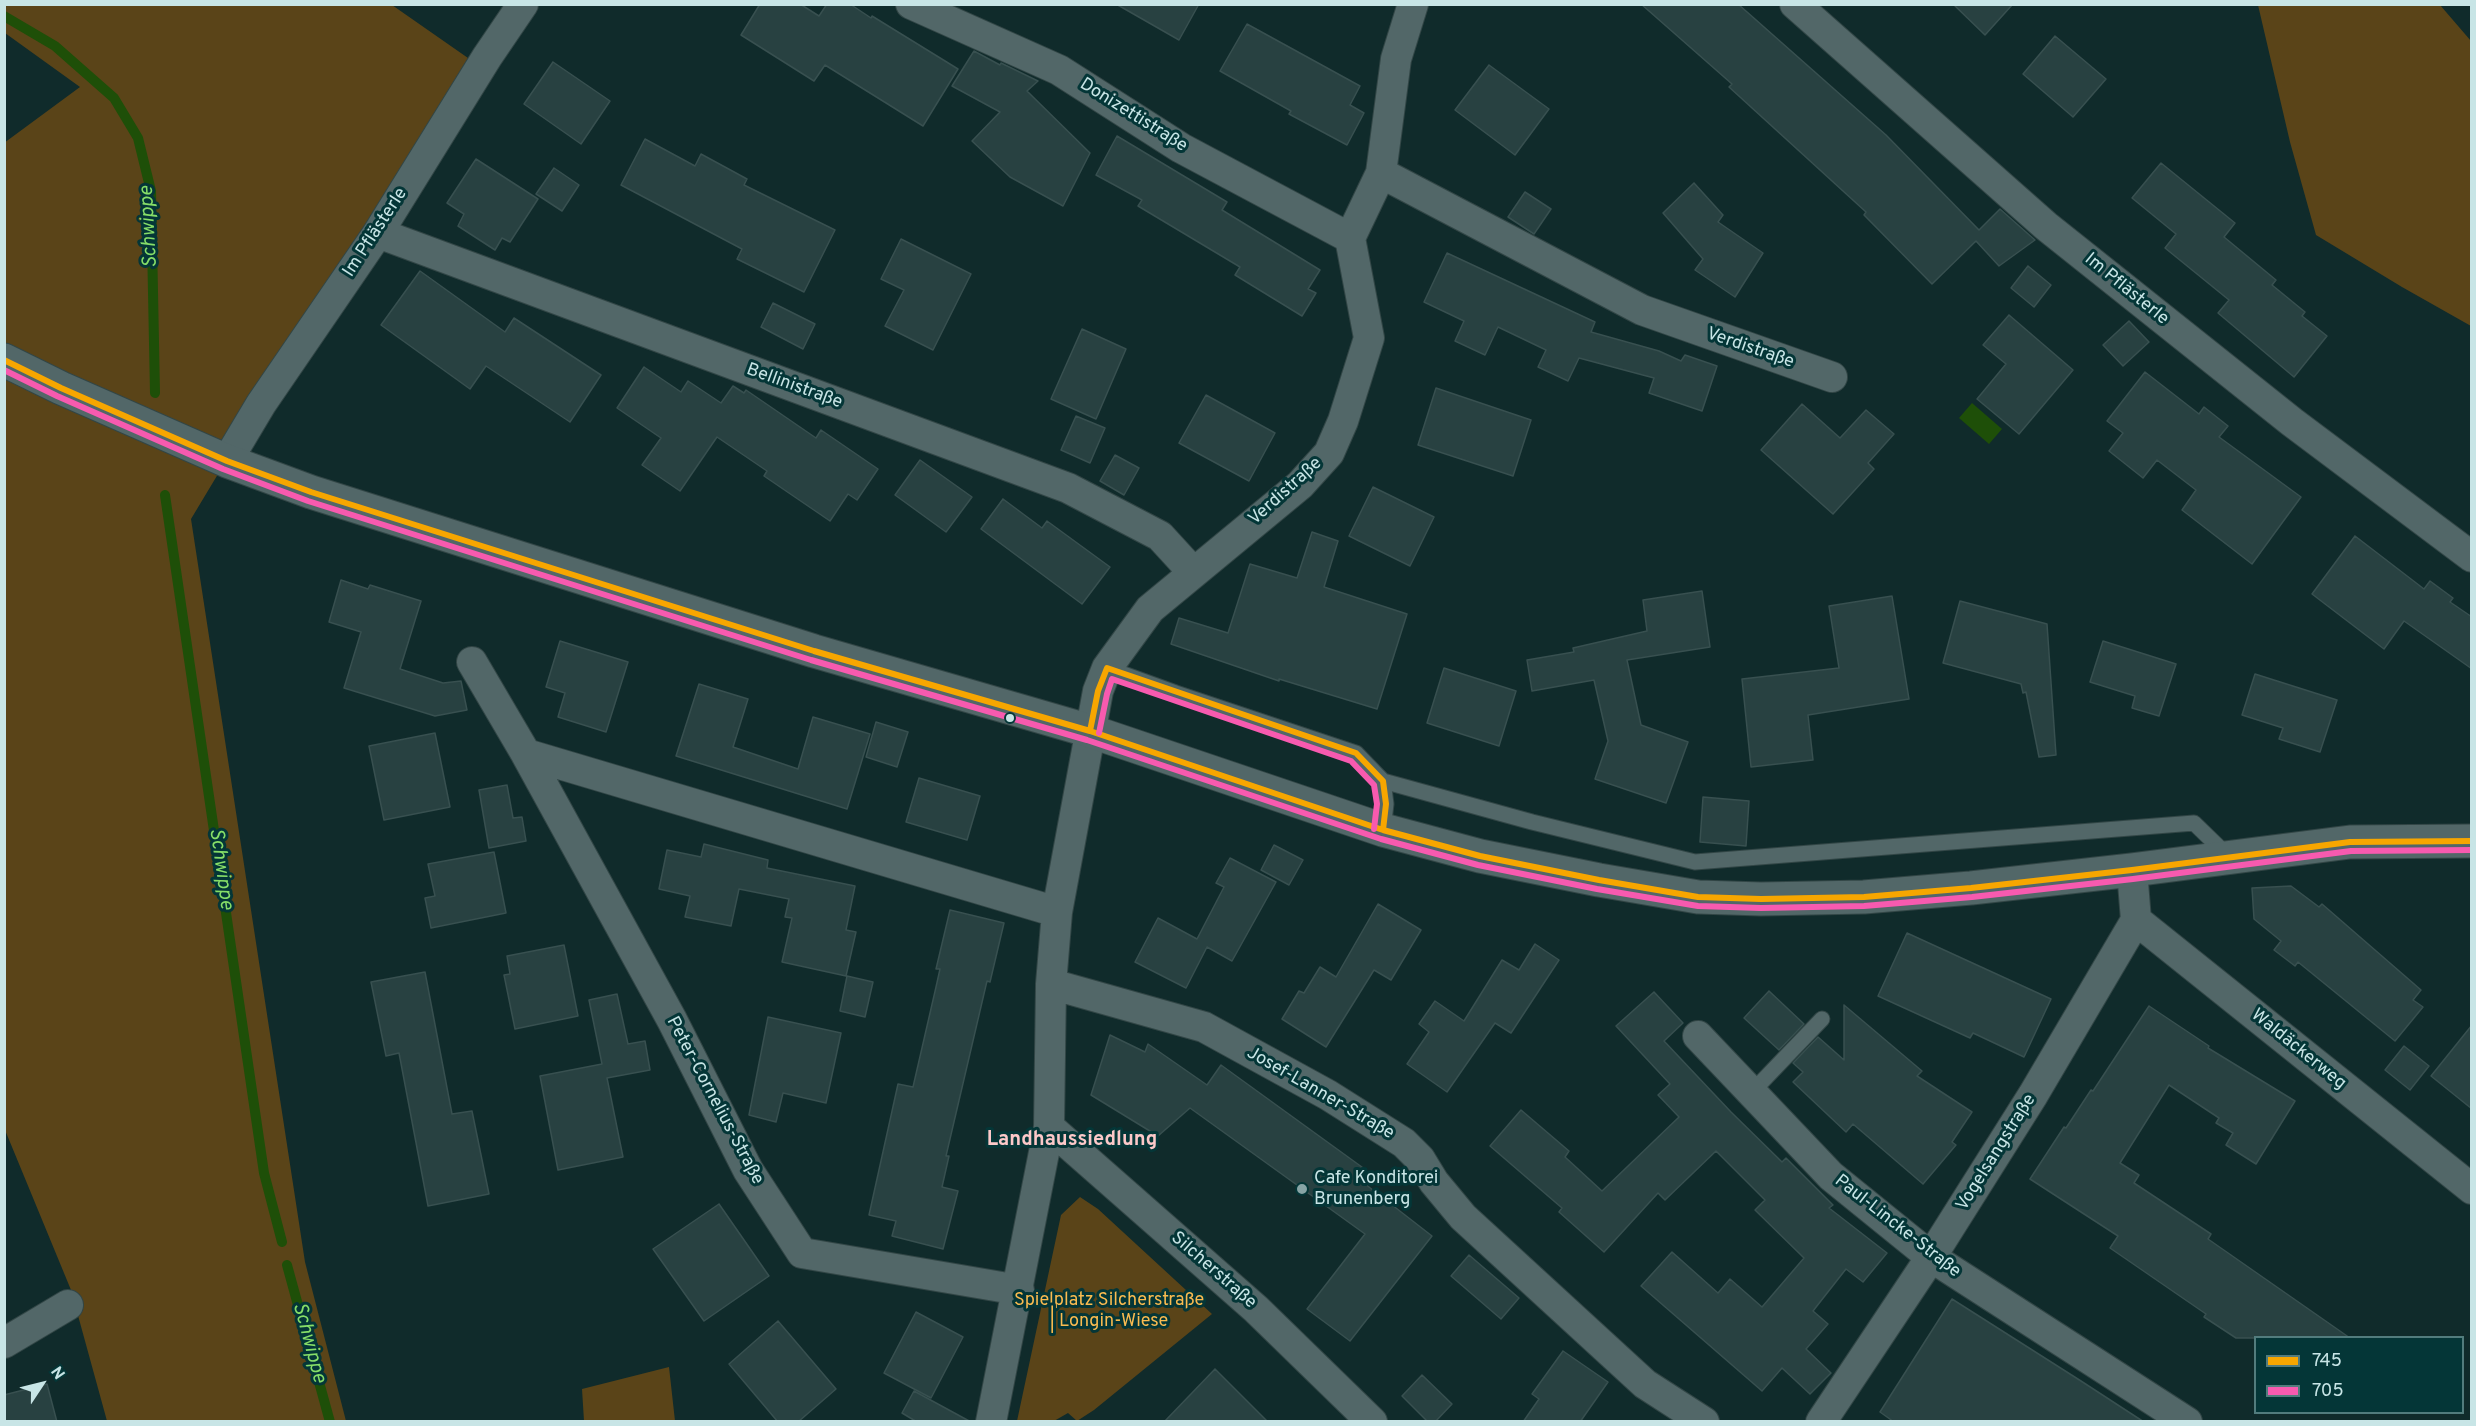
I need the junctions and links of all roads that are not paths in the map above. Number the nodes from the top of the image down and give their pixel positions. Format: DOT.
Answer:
graph roads {
  1 [pos="523,4"];
  2 [pos="911,4"];
  3 [pos="1413,4"];
  4 [pos="1795,4"];
  5 [pos="1381,173"];
  6 [pos="378,233"];
  7 [pos="1350,238"];
  8 [pos="4,360"];
  9 [pos="1832,377"];
  10 [pos="227,461"];
  11 [pos="2472,557"];
  12 [pos="1193,572"];
  13 [pos="472,662"];
  14 [pos="1107,668"];
  15 [pos="1090,730"];
  16 [pos="526,754"];
  17 [pos="1383,781"];
  18 [pos="1383,830"];
  19 [pos="2472,841"];
  20 [pos="2229,857"];
  21 [pos="2132,870"];
  22 [pos="1057,912"];
  23 [pos="2136,920"];
  24 [pos="1051,984"];
  25 [pos="1822,1019"];
  26 [pos="1698,1036"];
  27 [pos="1751,1093"];
  28 [pos="1049,1127"];
  29 [pos="2468,1179"];
  30 [pos="1931,1257"];
  31 [pos="1019,1290"];
  32 [pos="68,1305"];
  33 [pos="4,1343"];
  34 [pos="991,1422"];
  35 [pos="1372,1422"];
  36 [pos="1704,1422"];
  37 [pos="1821,1422"];
  38 [pos="2187,1422"];
  1 -- 6 [label="street, Im Pflästerle"];
  2 -- 7 [label="street, Donizettistraße"];
  3 -- 5 [label="street"];
  4 -- 11 [label="street, Im Pflästerle"];
  5 -- 7 [label="street"];
  5 -- 9 [label="street, Verdistraße"];
  6 -- 10 [label="street, Im Pflästerle"];
  6 -- 12 [label="street, Bellinistraße"];
  7 -- 12 [label="street, Verdistraße"];
  8 -- 10 [label="main road"];
  10 -- 15 [label="main road"];
  12 -- 14 [label="street, Verdistraße"];
  13 -- 16 [label="street, Peter-Cornelius-Straße"];
  14 -- 15 [label="street, Verdistraße"];
  14 -- 17 [label="lane"];
  15 -- 18 [label="main road"];
  15 -- 22 [label="street, Verdistraße"];
  16 -- 22 [label="street"];
  16 -- 31 [label="street, Peter-Cornelius-Straße"];
  17 -- 18 [label="lane"];
  17 -- 20 [label="lane"];
  18 -- 21 [label="main road"];
  19 -- 20 [label="main road"];
  20 -- 21 [label="main road"];
  21 -- 23 [label="street"];
  22 -- 24 [label="street, Verdistraße"];
  23 -- 29 [label="street, Waldäckerweg"];
  23 -- 30 [label="street, Vogelsangstraße"];
  24 -- 28 [label="street, Verdistraße"];
  24 -- 36 [label="street, Josef-Lanner-Straße"];
  25 -- 27 [label="lane"];
  26 -- 27 [label="street, Paul-Lincke-Straße"];
  27 -- 30 [label="street, Paul-Lincke-Straße"];
  28 -- 31 [label="street, Verdistraße"];
  28 -- 35 [label="street, Silcherstraße"];
  30 -- 37 [label="street, Vogelsangstraße"];
  30 -- 38 [label="street, Paul-Lincke-Straße"];
  31 -- 34 [label="street, Verdistraße"];
  32 -- 33 [label="street"];
}
